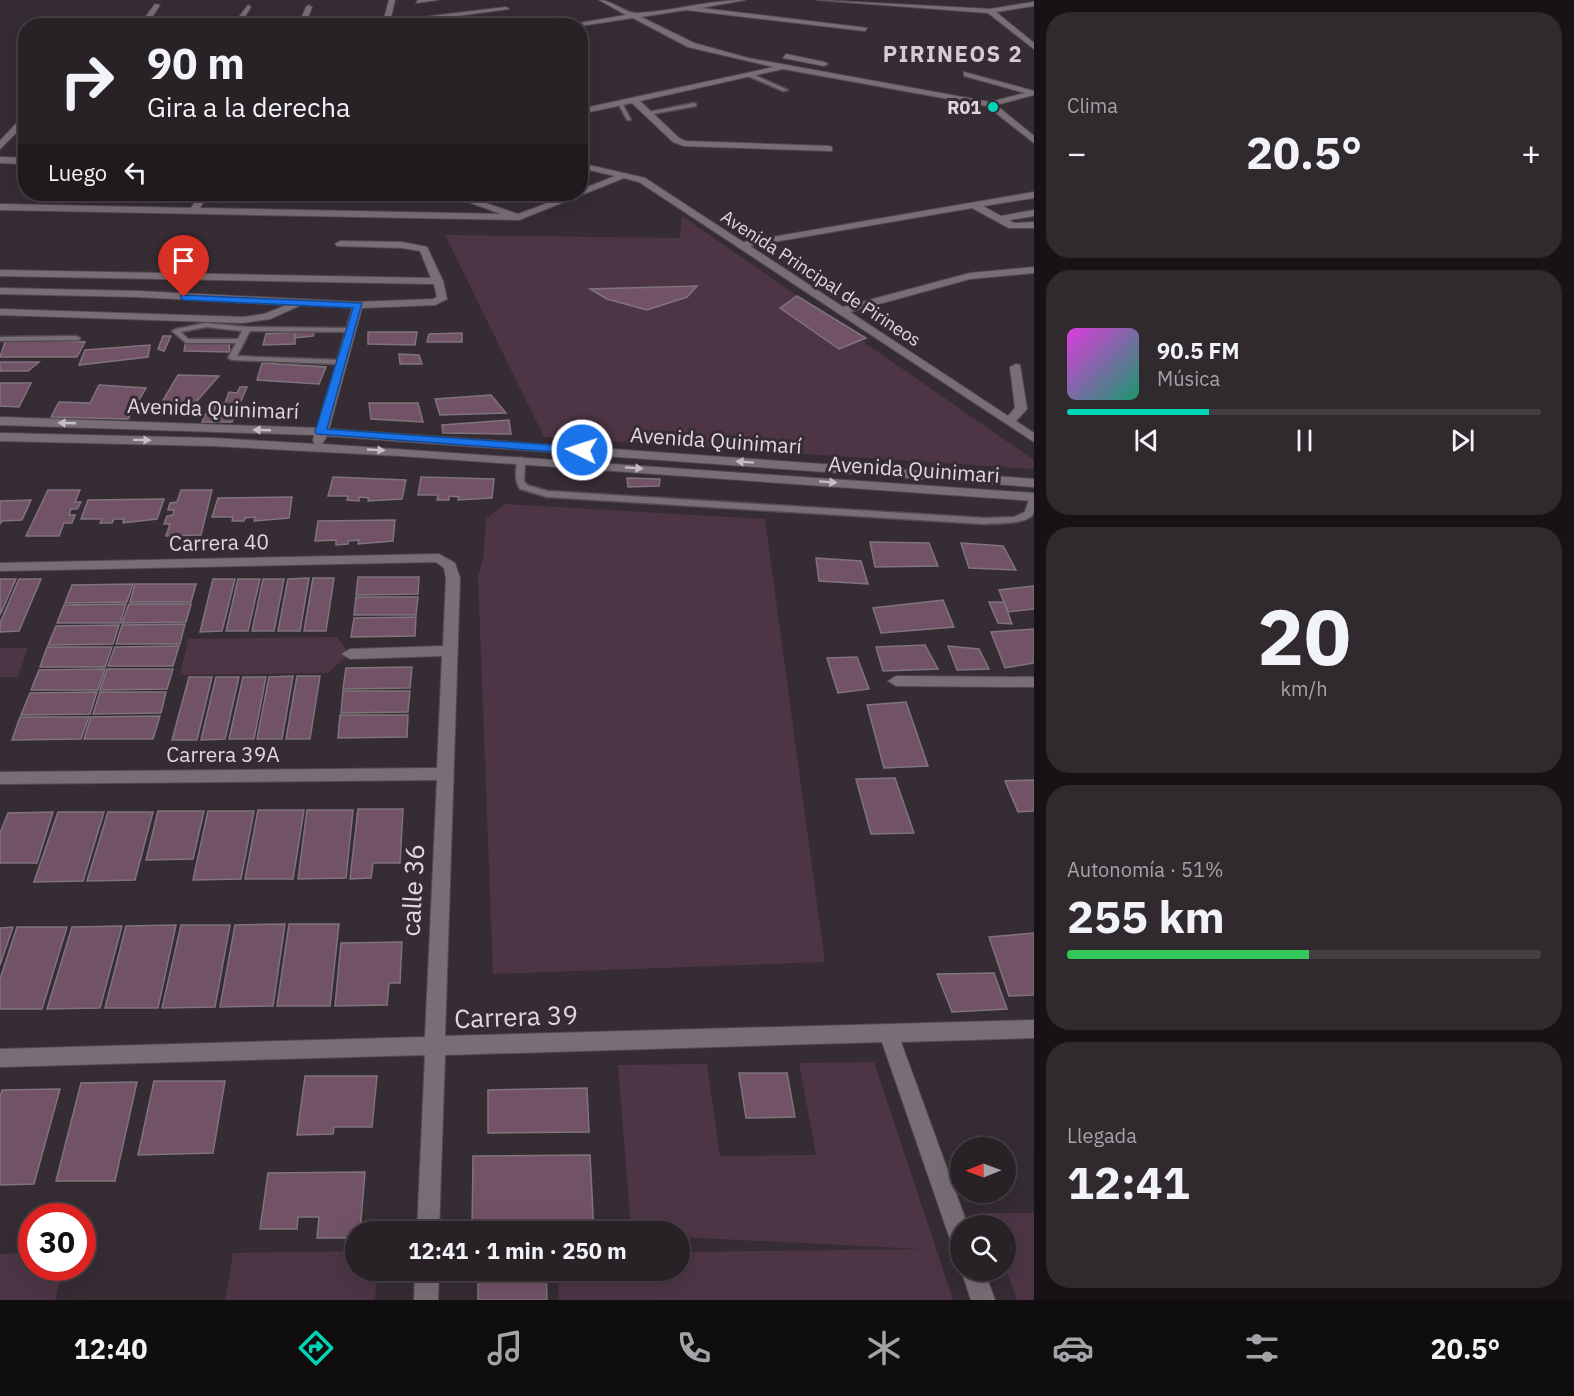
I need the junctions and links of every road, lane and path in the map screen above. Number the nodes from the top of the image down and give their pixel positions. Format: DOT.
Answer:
graph roads {
  1 [pos="392,0"];
  2 [pos="435,0"];
  3 [pos="602,0"];
  4 [pos="742,0"];
  5 [pos="820,0"];
  6 [pos="968,0"];
  7 [pos="418,2"];
  8 [pos="915,3"];
  9 [pos="1034,4"];
  10 [pos="157,5"];
  11 [pos="248,7"];
  12 [pos="309,7"];
  13 [pos="684,8"];
  14 [pos="506,9"];
  15 [pos="973,9"];
  16 [pos="990,11"];
  17 [pos="629,16"];
  18 [pos="148,18"];
  19 [pos="240,18"];
  20 [pos="304,18"];
  21 [pos="388,18"];
  22 [pos="438,18"];
  23 [pos="588,22"];
  24 [pos="865,29"];
  25 [pos="1018,32"];
  26 [pos="1034,35"];
  27 [pos="1034,46"];
  28 [pos="786,56"];
  29 [pos="826,64"];
  30 [pos="836,66"];
  31 [pos="786,67"];
  32 [pos="868,72"];
  33 [pos="817,73"];
  34 [pos="967,74"];
  35 [pos="750,75"];
  36 [pos="875,83"];
  37 [pos="785,90"];
  38 [pos="1034,93"];
  39 [pos="635,101"];
  40 [pos="620,104"];
  41 [pos="990,104"];
  42 [pos="694,105"];
  43 [pos="588,110"];
  44 [pos="647,113"];
  45 [pos="629,119"];
  46 [pos="18,127"];
  47 [pos="1034,140"];
  48 [pos="0,146"];
  49 [pos="829,149"];
  50 [pos="0,160"];
  51 [pos="18,161"];
  52 [pos="588,167"];
  53 [pos="625,175"];
  54 [pos="588,190"];
  55 [pos="1034,195"];
  56 [pos="200,201"];
  57 [pos="472,201"];
  58 [pos="560,201"];
  59 [pos="975,206"];
  60 [pos="0,207"];
  61 [pos="194,211"];
  62 [pos="1034,213"];
  63 [pos="519,217"];
  64 [pos="1000,219"];
  65 [pos="1034,225"];
  66 [pos="340,244"];
  67 [pos="741,245"];
  68 [pos="1034,270"];
  69 [pos="0,273"];
  70 [pos="438,281"];
  71 [pos="0,291"];
  72 [pos="301,303"];
  73 [pos="358,305"];
  74 [pos="841,311"];
  75 [pos="0,312"];
  76 [pos="247,328"];
  77 [pos="351,330"];
  78 [pos="76,338"];
  79 [pos="0,339"];
  80 [pos="242,341"];
  81 [pos="336,362"];
  82 [pos="1016,367"];
  83 [pos="0,421"];
  84 [pos="1010,422"];
  85 [pos="321,432"];
  86 [pos="0,437"];
  87 [pos="1034,438"];
  88 [pos="318,447"];
  89 [pos="520,460"];
  90 [pos="1034,483"];
  91 [pos="1034,499"];
  92 [pos="439,558"];
  93 [pos="0,567"];
  94 [pos="450,651"];
  95 [pos="350,654"];
  96 [pos="896,681"];
  97 [pos="1034,682"];
  98 [pos="446,774"];
  99 [pos="0,778"];
  100 [pos="1034,1029"];
  101 [pos="889,1035"];
  102 [pos="433,1046"];
  103 [pos="0,1058"];
  104 [pos="953,1215"];
  105 [pos="428,1221"];
  106 [pos="427,1281"];
  107 [pos="976,1281"];
  108 [pos="426,1300"];
  109 [pos="983,1300"];
  1 -- 21 [label="street"];
  2 -- 7 [label="street"];
  3 -- 17 [label="street"];
  4 -- 13 [label="street"];
  5 -- 8 [label="street"];
  6 -- 15 [label="street"];
  8 -- 15 [label="street"];
  9 -- 16 [label="street"];
  10 -- 18 [label="street"];
  11 -- 19 [label="street"];
  12 -- 20 [label="street"];
  13 -- 17 [label="street"];
  13 -- 24 [label="street"];
  14 -- 22 [label="street"];
  15 -- 16 [label="street"];
  16 -- 25 [label="street"];
  17 -- 23 [label="street"];
  17 -- 31 [label="street"];
  25 -- 26 [label="street"];
  25 -- 27 [label="street"];
  28 -- 29 [label="street"];
  29 -- 30 [label="street"];
  29 -- 33 [label="street"];
  31 -- 33 [label="street"];
  31 -- 35 [label="street"];
  32 -- 36 [label="street"];
  33 -- 36 [label="street"];
  34 -- 38 [label="street"];
  35 -- 37 [label="lane"];
  35 -- 39 [label="street"];
  36 -- 41 [label="street"];
  38 -- 41 [label="street"];
  39 -- 40 [label="street"];
  39 -- 44 [label="street"];
  40 -- 43 [label="street"];
  40 -- 45 [label="lane"];
  41 -- 47 [label="street"];
  42 -- 44 [label="lane"];
  44 -- 49 [label="street"];
  46 -- 48 [label="street"];
  50 -- 51 [label="street"];
  52 -- 53 [label="street, Avenida Principal de Pirineos"];
  53 -- 54 [label="street"];
  53 -- 67 [label="street, Avenida Principal de Pirineos"];
  55 -- 59 [label="street"];
  56 -- 61 [label="street"];
  57 -- 63 [label="street"];
  58 -- 63 [label="street"];
  59 -- 64 [label="street"];
  59 -- 67 [label="street"];
  60 -- 61 [label="street"];
  61 -- 63 [label="street"];
  62 -- 64 [label="street"];
  64 -- 65 [label="street"];
  66 -- 70 [label="street"];
  67 -- 74 [label="street, Avenida Principal de Pirineos"];
  68 -- 74 [label="street"];
  69 -- 70 [label="street"];
  70 -- 73 [label="street"];
  71 -- 72 [label="street"];
  72 -- 73 [label="street"];
  72 -- 75 [label="street"];
  73 -- 77 [label="street"];
  74 -- 84 [label="street, Avenida Principal de Pirineos"];
  76 -- 77 [label="lane"];
  76 -- 80 [label="lane"];
  76 -- 80 [label="lane"];
  77 -- 85 [label="street"];
  78 -- 79 [label="lane"];
  80 -- 81 [label="lane"];
  82 -- 84 [label="street"];
  85 -- 83 [label="street, Avenida Quinimarí, one-way"];
  84 -- 87 [label="street, Avenida Principal de Pirineos"];
  85 -- 88 [label="street"];
  90 -- 85 [label="street, Avenida Quinimarí, one-way"];
  86 -- 88 [label="street, Avenida Quinimari, one-way"];
  88 -- 89 [label="street, Avenida Quinimari, one-way"];
  89 -- 91 [label="street, Avenida Quinimari, one-way"];
  89 -- 91 [label="lane"];
  92 -- 93 [label="street, Carrera 40"];
  92 -- 94 [label="street, calle 36"];
  94 -- 95 [label="street"];
  94 -- 98 [label="street, calle 36"];
  96 -- 97 [label="street"];
  98 -- 99 [label="street, Carrera 39A"];
  98 -- 102 [label="street, calle 36"];
  100 -- 101 [label="street, Carrera 39"];
  101 -- 102 [label="street, Carrera 39"];
  101 -- 104 [label="street"];
  102 -- 103 [label="street, Carrera 39"];
  102 -- 105 [label="street, calle 36"];
  106 -- 108 [label="street"];
  107 -- 109 [label="street"];
}
